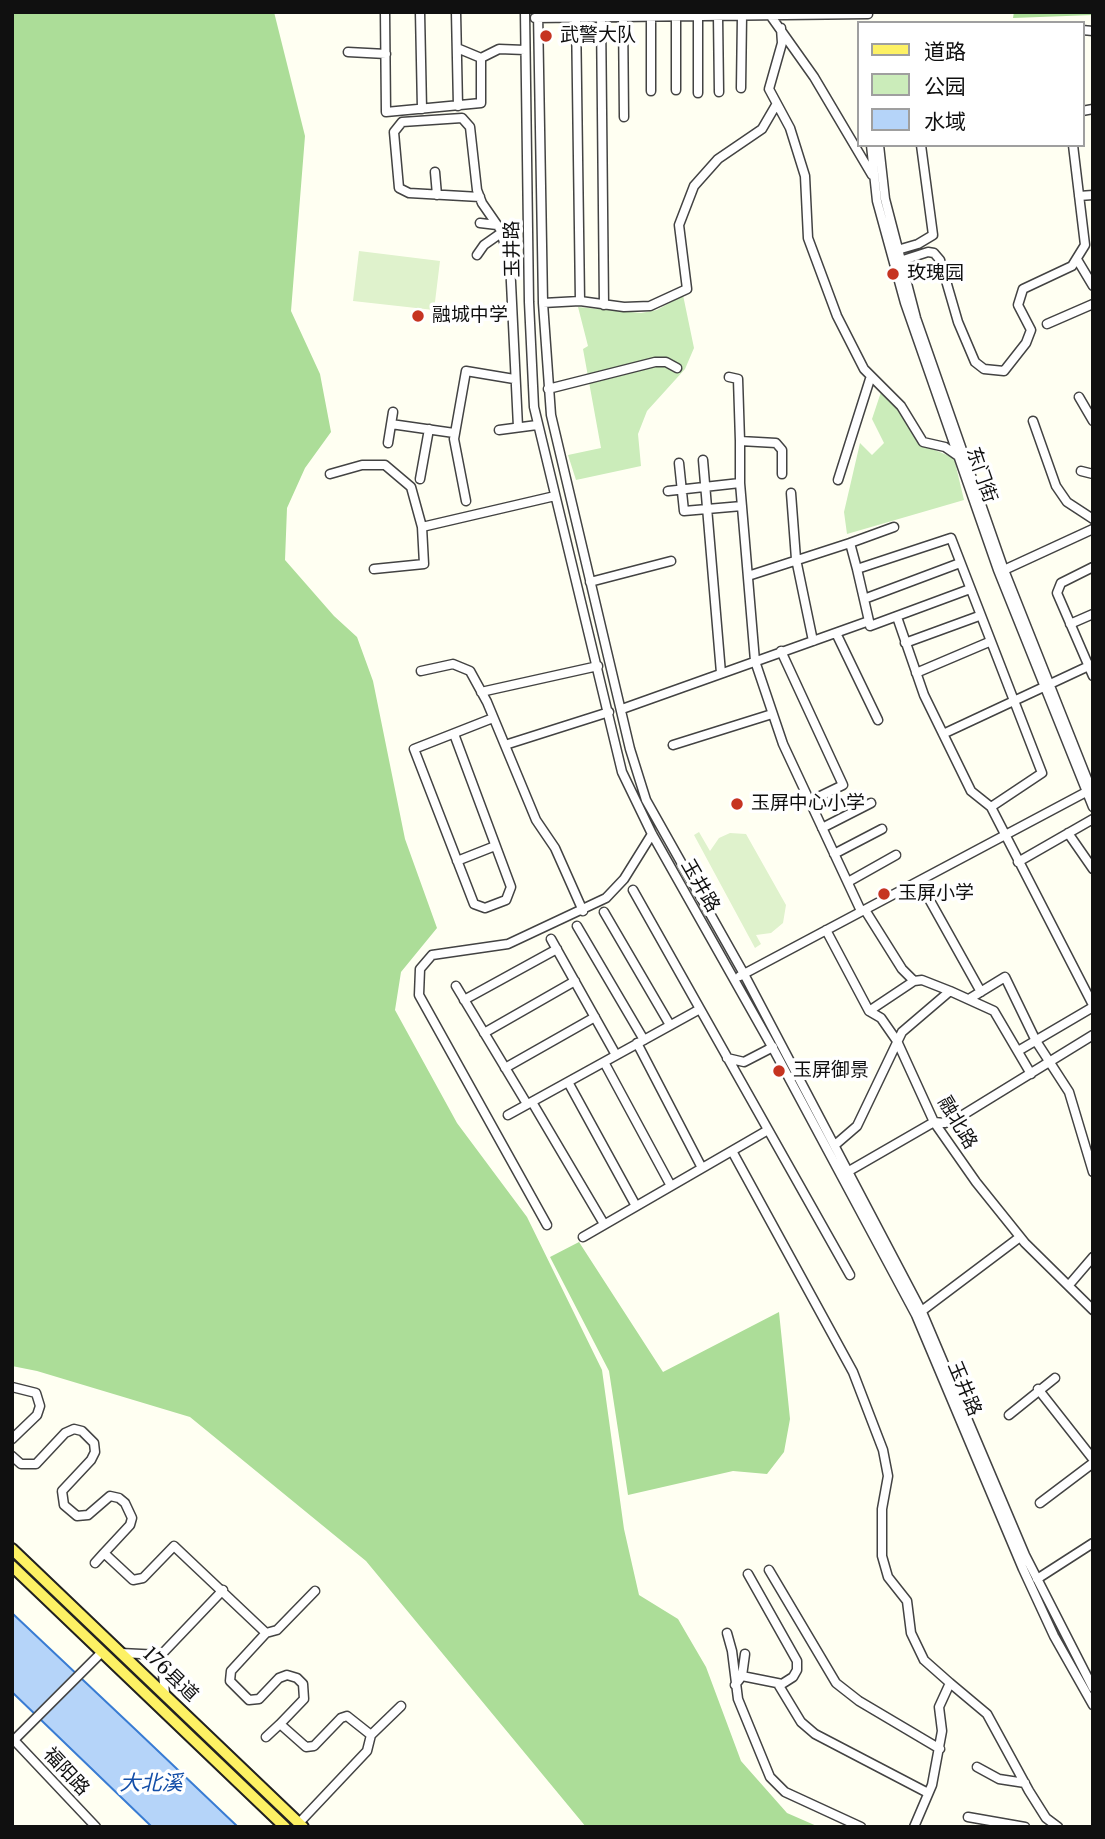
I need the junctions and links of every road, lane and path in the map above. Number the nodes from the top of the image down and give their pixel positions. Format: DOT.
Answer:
graph roads {
  1 [pos="385,12"];
  2 [pos="420,12"];
  3 [pos="456,12"];
  4 [pos="651,14"];
  5 [pos="769,14"];
  6 [pos="525,15"];
  7 [pos="538,15"];
  8 [pos="576,15"];
  9 [pos="601,15"];
  10 [pos="623,15"];
  11 [pos="676,15"];
  12 [pos="712,15"];
  13 [pos="698,16"];
  14 [pos="741,16"];
  15 [pos="865,17"];
  16 [pos="781,28"];
  17 [pos="457,48"];
  18 [pos="525,50"];
  19 [pos="348,52"];
  20 [pos="386,54"];
  21 [pos="481,58"];
  22 [pos="741,88"];
  23 [pos="676,90"];
  24 [pos="651,91"];
  25 [pos="719,92"];
  26 [pos="698,93"];
  27 [pos="776,105"];
  28 [pos="458,106"];
  29 [pos="422,109"];
  30 [pos="624,117"];
  31 [pos="871,147"];
  32 [pos="878,147"];
  33 [pos="921,147"];
  34 [pos="1073,147"];
  35 [pos="435,172"];
  36 [pos="873,176"];
  37 [pos="883,187"];
  38 [pos="437,195"];
  39 [pos="1093,195"];
  40 [pos="1079,196"];
  41 [pos="480,197"];
  42 [pos="480,223"];
  43 [pos="499,229"];
  44 [pos="894,251"];
  45 [pos="477,255"];
  46 [pos="1077,261"];
  47 [pos="897,262"];
  48 [pos="1093,286"];
  49 [pos="580,301"];
  50 [pos="543,303"];
  51 [pos="1093,304"];
  52 [pos="604,305"];
  53 [pos="1047,324"];
  54 [pos="677,368"];
  55 [pos="729,377"];
  56 [pos="514,379"];
  57 [pos="870,379"];
  58 [pos="548,389"];
  59 [pos="1079,397"];
  60 [pos="393,412"];
  61 [pos="1033,421"];
  62 [pos="1093,421"];
  63 [pos="391,424"];
  64 [pos="537,425"];
  65 [pos="519,427"];
  66 [pos="429,429"];
  67 [pos="499,430"];
  68 [pos="454,433"];
  69 [pos="740,442"];
  70 [pos="388,443"];
  71 [pos="958,455"];
  72 [pos="703,460"];
  73 [pos="679,463"];
  74 [pos="967,466"];
  75 [pos="1081,471"];
  76 [pos="330,474"];
  77 [pos="782,474"];
  78 [pos="1093,474"];
  79 [pos="420,479"];
  80 [pos="838,480"];
  81 [pos="740,483"];
  82 [pos="705,487"];
  83 [pos="682,489"];
  84 [pos="668,491"];
  85 [pos="791,493"];
  86 [pos="555,496"];
  87 [pos="466,501"];
  88 [pos="742,506"];
  89 [pos="707,509"];
  90 [pos="1093,519"];
  91 [pos="422,527"];
  92 [pos="894,527"];
  93 [pos="1093,529"];
  94 [pos="850,543"];
  95 [pos="671,561"];
  96 [pos="960,563"];
  97 [pos="1093,567"];
  98 [pos="374,569"];
  99 [pos="857,569"];
  100 [pos="1004,570"];
  101 [pos="748,576"];
  102 [pos="590,582"];
  103 [pos="970,589"];
  104 [pos="864,599"];
  105 [pos="1093,614"];
  106 [pos="979,616"];
  107 [pos="897,617"];
  108 [pos="869,621"];
  109 [pos="1070,624"];
  110 [pos="836,632"];
  111 [pos="813,641"];
  112 [pos="989,642"];
  113 [pos="905,643"];
  114 [pos="781,651"];
  115 [pos="755,661"];
  116 [pos="1090,665"];
  117 [pos="598,666"];
  118 [pos="421,671"];
  119 [pos="721,673"];
  120 [pos="916,673"];
  121 [pos="1093,676"];
  122 [pos="1046,686"];
  123 [pos="481,692"];
  124 [pos="1011,700"];
  125 [pos="622,709"];
  126 [pos="609,712"];
  127 [pos="772,714"];
  128 [pos="493,718"];
  129 [pos="878,720"];
  130 [pos="454,734"];
  131 [pos="943,734"];
  132 [pos="505,745"];
  133 [pos="673,745"];
  134 [pos="1090,792"];
  135 [pos="810,801"];
  136 [pos="871,803"];
  137 [pos="991,807"];
  138 [pos="1093,807"];
  139 [pos="1093,819"];
  140 [pos="822,828"];
  141 [pos="882,829"];
  142 [pos="652,834"];
  143 [pos="1068,834"];
  144 [pos="1004,836"];
  145 [pos="495,846"];
  146 [pos="834,854"];
  147 [pos="896,855"];
  148 [pos="457,861"];
  149 [pos="1018,862"];
  150 [pos="1093,869"];
  151 [pos="848,881"];
  152 [pos="919,881"];
  153 [pos="633,890"];
  154 [pos="583,911"];
  155 [pos="863,911"];
  156 [pos="604,912"];
  157 [pos="577,926"];
  158 [pos="826,930"];
  159 [pos="551,939"];
  160 [pos="557,949"];
  161 [pos="744,974"];
  162 [pos="735,979"];
  163 [pos="575,981"];
  164 [pos="914,981"];
  165 [pos="456,986"];
  166 [pos="950,991"];
  167 [pos="981,992"];
  168 [pos="969,999"];
  169 [pos="464,1000"];
  170 [pos="1093,1006"];
  171 [pos="700,1009"];
  172 [pos="869,1011"];
  173 [pos="595,1017"];
  174 [pos="670,1025"];
  175 [pos="484,1033"];
  176 [pos="1093,1035"];
  177 [pos="897,1041"];
  178 [pos="1036,1041"];
  179 [pos="640,1042"];
  180 [pos="774,1050"];
  181 [pos="1018,1051"];
  182 [pos="617,1055"];
  183 [pos="727,1058"];
  184 [pos="604,1062"];
  185 [pos="1049,1062"];
  186 [pos="505,1068"];
  187 [pos="1031,1074"];
  188 [pos="568,1082"];
  189 [pos="741,1083"];
  190 [pos="530,1103"];
  191 [pos="508,1115"];
  192 [pos="934,1122"];
  193 [pos="768,1130"];
  194 [pos="835,1145"];
  195 [pos="732,1151"];
  196 [pos="702,1168"];
  197 [pos="849,1171"];
  198 [pos="1093,1172"];
  199 [pos="671,1186"];
  200 [pos="636,1206"];
  201 [pos="604,1224"];
  202 [pos="547,1225"];
  203 [pos="583,1237"];
  204 [pos="1020,1237"];
  205 [pos="1093,1257"];
  206 [pos="850,1275"];
  207 [pos="1069,1285"];
  208 [pos="1093,1310"];
  209 [pos="919,1313"];
  210 [pos="1055,1378"];
  211 [pos="12,1387"];
  212 [pos="1038,1389"];
  213 [pos="1009,1415"];
  214 [pos="12,1439"];
  215 [pos="12,1456"];
  216 [pos="1093,1461"];
  217 [pos="1040,1503"];
  218 [pos="1093,1543"];
  219 [pos="12,1549"];
  220 [pos="104,1553"];
  221 [pos="94,1563"];
  222 [pos="12,1566"];
  223 [pos="769,1570"];
  224 [pos="748,1574"];
  225 [pos="1037,1579"];
  226 [pos="222,1590"];
  227 [pos="315,1591"];
  228 [pos="266,1633"];
  229 [pos="727,1633"];
  230 [pos="102,1652"];
  231 [pos="121,1653"];
  232 [pos="745,1654"];
  233 [pos="161,1655"];
  234 [pos="742,1676"];
  235 [pos="950,1683"];
  236 [pos="778,1684"];
  237 [pos="735,1686"];
  238 [pos="1093,1688"];
  239 [pos="165,1695"];
  240 [pos="1093,1705"];
  241 [pos="401,1706"];
  242 [pos="280,1724"];
  243 [pos="371,1735"];
  244 [pos="266,1737"];
  245 [pos="13,1740"];
  246 [pos="361,1749"];
  247 [pos="940,1749"];
  248 [pos="977,1767"];
  249 [pos="337,1782"];
  250 [pos="1025,1783"];
  251 [pos="928,1793"];
  252 [pos="968,1817"];
  253 [pos="301,1825"];
  254 [pos="96,1827"];
  255 [pos="285,1827"];
  256 [pos="861,1827"];
  257 [pos="914,1827"];
  258 [pos="1025,1827"];
  259 [pos="1058,1827"];
  1 -- 20 [label="street"];
  2 -- 29 [label="street"];
  3 -- 17 [label="street"];
  4 -- 10 [label="street"];
  4 -- 11 [label="street"];
  4 -- 24 [label="street"];
  5 -- 14 [label="street"];
  5 -- 15 [label="street"];
  5 -- 16 [label="street"];
  6 -- 7 [label="street"];
  6 -- 18 [label="street, 玉井路"];
  7 -- 8 [label="street"];
  7 -- 50 [label="street, 玉井路"];
  8 -- 9 [label="street"];
  8 -- 49 [label="street"];
  9 -- 10 [label="street"];
  9 -- 52 [label="street"];
  10 -- 30 [label="street"];
  11 -- 13 [label="street"];
  11 -- 23 [label="street"];
  12 -- 13 [label="street"];
  12 -- 14 [label="street"];
  12 -- 25 [label="street"];
  13 -- 26 [label="street"];
  14 -- 22 [label="street"];
  16 -- 27 [label="street"];
  16 -- 36 [label="street"];
  17 -- 21 [label="street"];
  17 -- 28 [label="street"];
  18 -- 21 [label="street"];
  18 -- 64 [label="street, 玉井路"];
  19 -- 20 [label="street"];
  20 -- 29 [label="street"];
  21 -- 28 [label="street"];
  27 -- 52 [label="street"];
  27 -- 57 [label="street"];
  28 -- 29 [label="street"];
  31 -- 36 [label="street, 东门街"];
  32 -- 37 [label="street, 东门街"];
  33 -- 44 [label="street"];
  34 -- 40 [label="street"];
  35 -- 38 [label="street"];
  36 -- 37 [label="street"];
  36 -- 44 [label="street, 东门街"];
  37 -- 44 [label="street, 东门街"];
  38 -- 41 [label="street"];
  38 -- 41 [label="street"];
  39 -- 40 [label="street"];
  40 -- 46 [label="street"];
  41 -- 43 [label="street"];
  42 -- 43 [label="street"];
  43 -- 45 [label="street"];
  43 -- 56 [label="street"];
  44 -- 47 [label="street, 东门街"];
  46 -- 47 [label="street"];
  46 -- 48 [label="street"];
  47 -- 71 [label="street, 东门街"];
  47 -- 74 [label="street, 东门街"];
  49 -- 50 [label="street"];
  49 -- 52 [label="street"];
  50 -- 58 [label="street, 玉井路"];
  51 -- 53 [label="street"];
  54 -- 58 [label="street"];
  55 -- 69 [label="street"];
  56 -- 65 [label="street"];
  56 -- 68 [label="street"];
  57 -- 71 [label="street"];
  57 -- 80 [label="street"];
  58 -- 102 [label="street, 玉井路"];
  59 -- 62 [label="street"];
  60 -- 63 [label="street"];
  61 -- 90 [label="street"];
  63 -- 66 [label="street"];
  63 -- 70 [label="street"];
  64 -- 65 [label="street"];
  64 -- 86 [label="street, 玉井路"];
  65 -- 67 [label="street"];
  66 -- 68 [label="street"];
  66 -- 79 [label="street"];
  68 -- 87 [label="street"];
  69 -- 77 [label="street"];
  69 -- 81 [label="street"];
  71 -- 74 [label="street"];
  71 -- 122 [label="street, 东门街"];
  72 -- 82 [label="street"];
  73 -- 83 [label="street"];
  74 -- 100 [label="street, 东门街"];
  75 -- 78 [label="street"];
  76 -- 91 [label="street"];
  81 -- 82 [label="street"];
  81 -- 88 [label="street"];
  82 -- 83 [label="street"];
  82 -- 89 [label="street"];
  83 -- 84 [label="street"];
  83 -- 89 [label="street"];
  85 -- 111 [label="street"];
  86 -- 91 [label="street"];
  86 -- 117 [label="street, 玉井路"];
  88 -- 89 [label="street"];
  88 -- 101 [label="street"];
  89 -- 119 [label="street"];
  91 -- 98 [label="street"];
  92 -- 94 [label="street"];
  93 -- 100 [label="street"];
  94 -- 99 [label="street"];
  94 -- 101 [label="street"];
  95 -- 102 [label="street"];
  96 -- 99 [label="street"];
  96 -- 103 [label="street"];
  96 -- 104 [label="street"];
  97 -- 109 [label="street"];
  99 -- 104 [label="street"];
  100 -- 122 [label="street, 东门街"];
  101 -- 115 [label="street"];
  102 -- 125 [label="street, 玉井路"];
  103 -- 106 [label="street"];
  103 -- 107 [label="street"];
  104 -- 108 [label="street"];
  105 -- 109 [label="street"];
  106 -- 112 [label="street"];
  106 -- 113 [label="street"];
  107 -- 108 [label="street"];
  107 -- 113 [label="street"];
  108 -- 110 [label="street"];
  109 -- 116 [label="street"];
  110 -- 111 [label="street"];
  110 -- 129 [label="street"];
  111 -- 114 [label="street"];
  112 -- 120 [label="street"];
  112 -- 124 [label="street"];
  113 -- 120 [label="street"];
  114 -- 115 [label="street"];
  114 -- 135 [label="street"];
  115 -- 119 [label="street"];
  115 -- 127 [label="street"];
  116 -- 121 [label="street"];
  116 -- 122 [label="street"];
  117 -- 123 [label="street"];
  117 -- 126 [label="street, 玉井路"];
  118 -- 123 [label="street"];
  119 -- 125 [label="street"];
  120 -- 131 [label="street"];
  122 -- 124 [label="street"];
  122 -- 134 [label="street, 东门街"];
  123 -- 128 [label="street"];
  124 -- 131 [label="street"];
  124 -- 137 [label="street"];
  125 -- 161 [label="street, 玉井路"];
  126 -- 132 [label="street"];
  126 -- 142 [label="street, 玉井路"];
  127 -- 133 [label="street"];
  127 -- 135 [label="street"];
  128 -- 130 [label="street"];
  128 -- 132 [label="street"];
  130 -- 145 [label="street"];
  130 -- 148 [label="street"];
  131 -- 137 [label="street"];
  132 -- 154 [label="street"];
  134 -- 138 [label="street, 东门街"];
  134 -- 144 [label="street"];
  135 -- 140 [label="street"];
  136 -- 140 [label="street"];
  137 -- 144 [label="street"];
  139 -- 143 [label="street"];
  140 -- 146 [label="street"];
  141 -- 146 [label="street"];
  142 -- 154 [label="street"];
  142 -- 162 [label="street, 玉井路"];
  143 -- 149 [label="street"];
  143 -- 150 [label="street"];
  144 -- 149 [label="street"];
  144 -- 152 [label="street"];
  145 -- 148 [label="street"];
  145 -- 148 [label="street"];
  146 -- 151 [label="street"];
  147 -- 151 [label="street"];
  149 -- 170 [label="street"];
  151 -- 155 [label="street"];
  152 -- 155 [label="street"];
  152 -- 167 [label="street"];
  153 -- 171 [label="street"];
  154 -- 202 [label="street"];
  155 -- 158 [label="street"];
  155 -- 164 [label="street"];
  156 -- 174 [label="street"];
  157 -- 179 [label="street"];
  158 -- 161 [label="street"];
  158 -- 172 [label="street, 融北路"];
  159 -- 160 [label="street"];
  160 -- 163 [label="street"];
  160 -- 169 [label="street"];
  161 -- 162 [label="street"];
  161 -- 194 [label="street, 玉井路"];
  162 -- 180 [label="street, 玉井路"];
  163 -- 173 [label="street"];
  163 -- 175 [label="street"];
  164 -- 166 [label="street"];
  164 -- 172 [label="street"];
  165 -- 169 [label="street"];
  166 -- 168 [label="street"];
  166 -- 177 [label="street"];
  167 -- 168 [label="street"];
  167 -- 178 [label="street"];
  168 -- 181 [label="street"];
  169 -- 175 [label="street"];
  170 -- 178 [label="street"];
  171 -- 174 [label="street"];
  171 -- 183 [label="street"];
  172 -- 177 [label="street, 融北路"];
  173 -- 182 [label="street"];
  173 -- 186 [label="street"];
  174 -- 179 [label="street"];
  175 -- 186 [label="street"];
  176 -- 185 [label="street"];
  177 -- 192 [label="street, 融北路"];
  177 -- 194 [label="street"];
  178 -- 181 [label="street"];
  178 -- 185 [label="street"];
  179 -- 182 [label="street"];
  179 -- 196 [label="street"];
  180 -- 183 [label="street"];
  180 -- 189 [label="street"];
  180 -- 209 [label="street, 玉井路"];
  181 -- 187 [label="street"];
  182 -- 184 [label="street"];
  183 -- 189 [label="street"];
  184 -- 188 [label="street"];
  184 -- 199 [label="street"];
  185 -- 187 [label="street"];
  185 -- 198 [label="street"];
  186 -- 190 [label="street"];
  187 -- 192 [label="street"];
  188 -- 190 [label="street"];
  188 -- 200 [label="street"];
  189 -- 193 [label="street"];
  190 -- 191 [label="street"];
  190 -- 201 [label="street"];
  192 -- 197 [label="street"];
  192 -- 204 [label="street, 融北路"];
  193 -- 195 [label="street"];
  193 -- 206 [label="street"];
  194 -- 197 [label="street, 玉井路"];
  195 -- 196 [label="street"];
  195 -- 235 [label="street"];
  196 -- 199 [label="street"];
  197 -- 209 [label="street, 玉井路"];
  199 -- 200 [label="street"];
  200 -- 201 [label="street"];
  201 -- 203 [label="street"];
  204 -- 207 [label="street, 融北路"];
  204 -- 209 [label="street"];
  205 -- 207 [label="street"];
  207 -- 208 [label="street, 融北路"];
  209 -- 225 [label="street, 玉井路"];
  209 -- 240 [label="street, 玉井路"];
  210 -- 212 [label="street"];
  211 -- 214 [label="street"];
  212 -- 213 [label="street"];
  212 -- 216 [label="street"];
  215 -- 220 [label="street"];
  216 -- 217 [label="street"];
  218 -- 225 [label="street"];
  219 -- 231 [label="main road, 176县道"];
  220 -- 221 [label="street"];
  220 -- 226 [label="street"];
  222 -- 230 [label="main road, 176县道"];
  223 -- 247 [label="street"];
  224 -- 236 [label="street"];
  225 -- 238 [label="street, 玉井路"];
  226 -- 228 [label="street"];
  226 -- 233 [label="street"];
  227 -- 228 [label="street"];
  228 -- 242 [label="street"];
  229 -- 237 [label="street"];
  230 -- 245 [label="street"];
  230 -- 255 [label="main road, 176县道"];
  231 -- 233 [label="street"];
  231 -- 239 [label="main road, 176县道"];
  232 -- 234 [label="street"];
  233 -- 239 [label="street"];
  234 -- 236 [label="street"];
  234 -- 237 [label="street"];
  235 -- 247 [label="street"];
  235 -- 250 [label="street"];
  236 -- 251 [label="street"];
  237 -- 256 [label="street"];
  239 -- 253 [label="main road, 176县道"];
  241 -- 243 [label="street"];
  242 -- 243 [label="street"];
  242 -- 244 [label="street"];
  243 -- 249 [label="street"];
  245 -- 254 [label="street, 福阳路"];
  246 -- 249 [label="street"];
  247 -- 251 [label="street"];
  248 -- 250 [label="street"];
  249 -- 253 [label="street"];
  250 -- 259 [label="street"];
  251 -- 257 [label="street"];
  252 -- 258 [label="street"];
}
